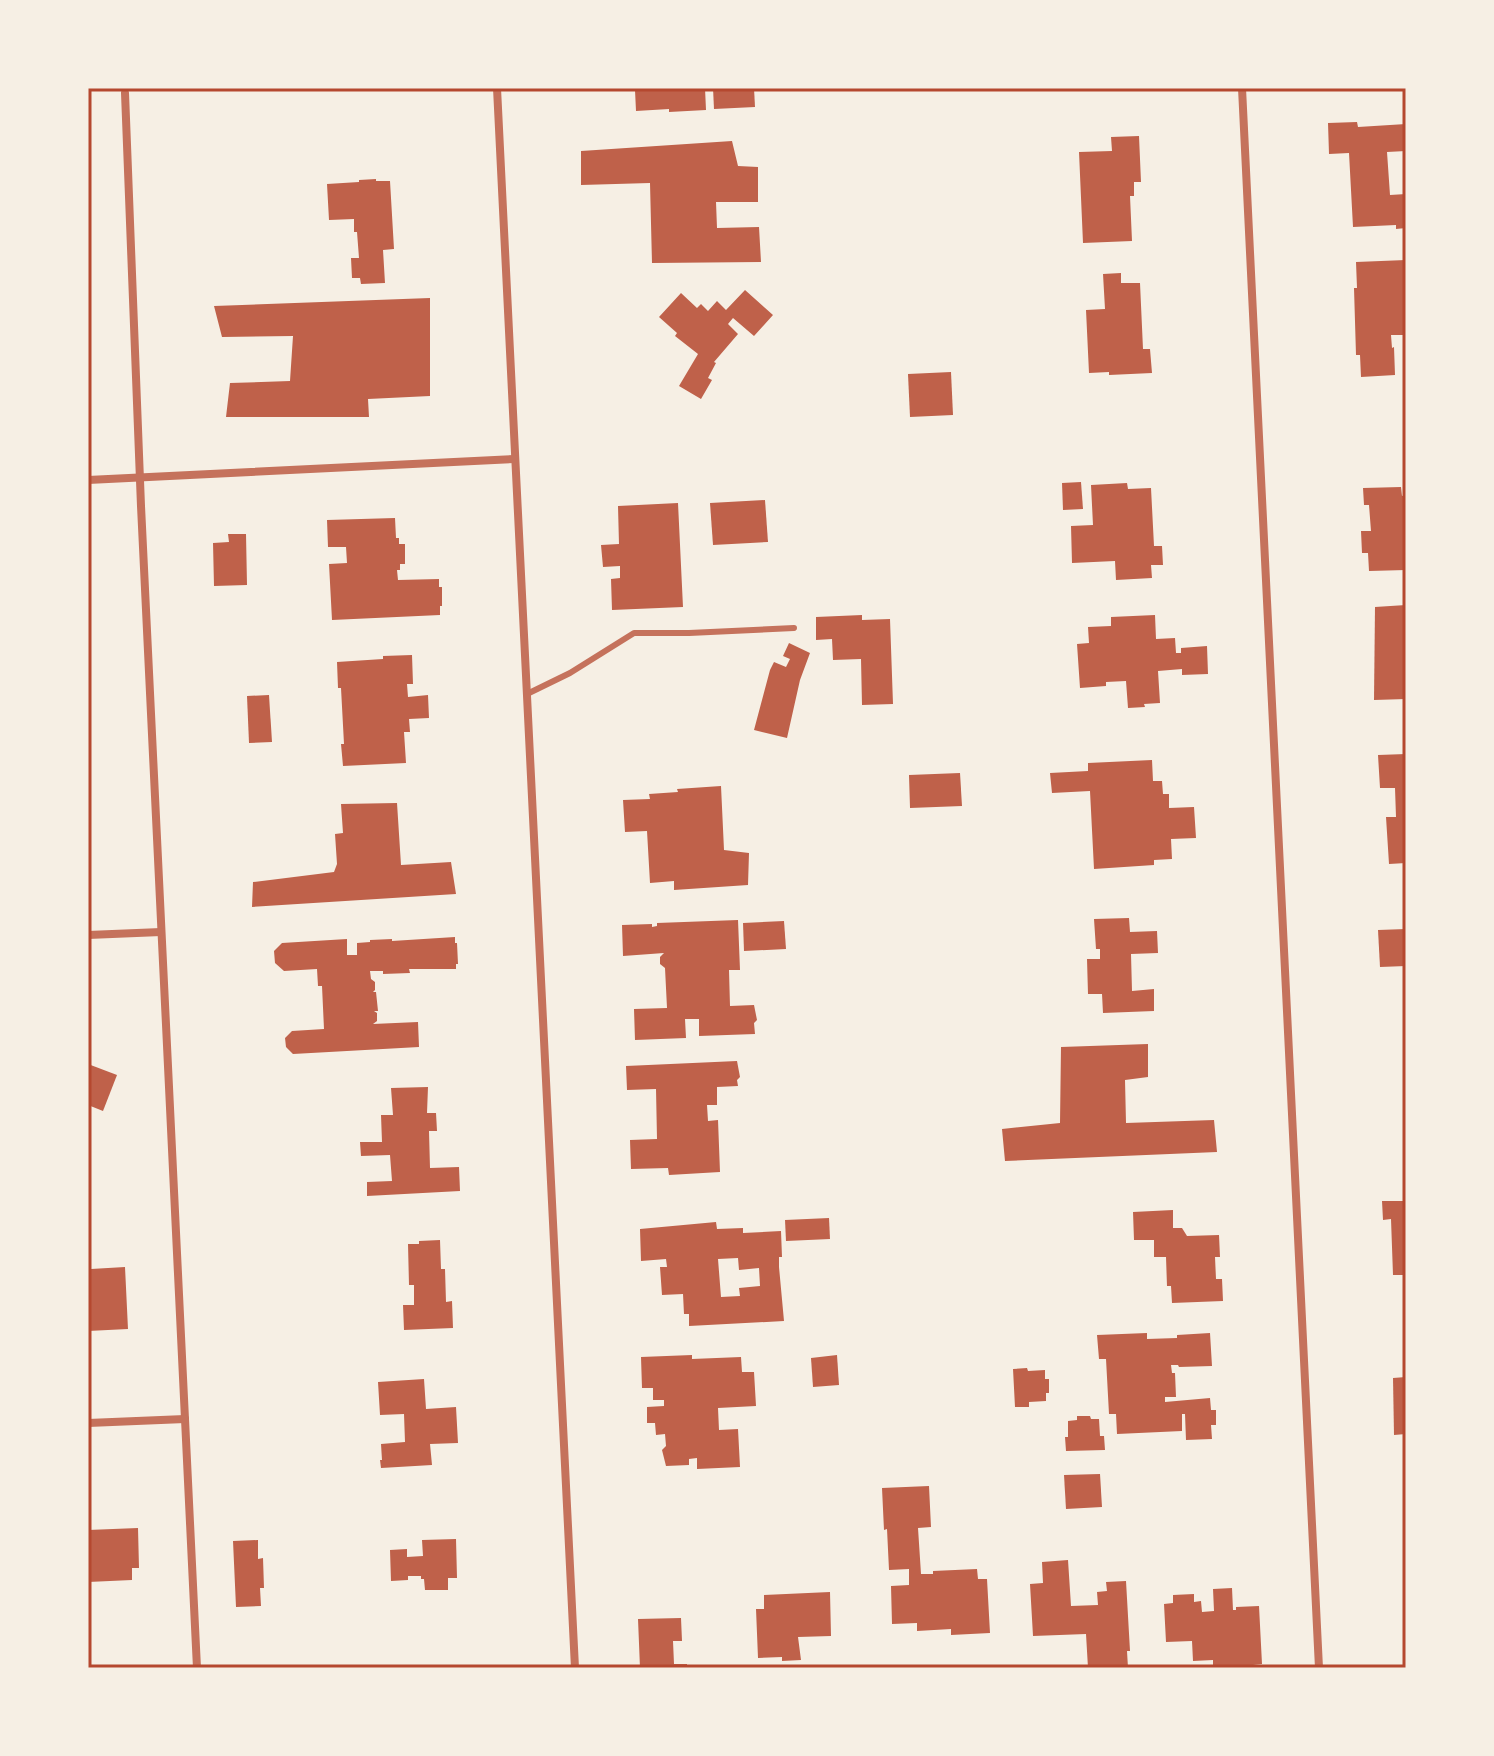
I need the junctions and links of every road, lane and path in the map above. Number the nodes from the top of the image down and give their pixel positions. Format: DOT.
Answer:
graph roads {
  1 [pos="497,88"];
  2 [pos="1242,88"];
  3 [pos="125,93"];
  4 [pos="515,459"];
  5 [pos="140,477"];
  6 [pos="88,480"];
  7 [pos="794,628"];
  8 [pos="527,694"];
  9 [pos="161,932"];
  10 [pos="88,935"];
  11 [pos="185,1419"];
  12 [pos="88,1423"];
  13 [pos="197,1668"];
  14 [pos="575,1668"];
  15 [pos="1319,1668"];
  1 -- 4 [label="street"];
  2 -- 15 [label="street"];
  3 -- 5 [label="street"];
  4 -- 5 [label="street"];
  4 -- 8 [label="street"];
  5 -- 6 [label="street"];
  5 -- 9 [label="street"];
  7 -- 8 [label="lane"];
  8 -- 14 [label="street"];
  9 -- 10 [label="street"];
  9 -- 11 [label="street"];
  11 -- 12 [label="street"];
  11 -- 13 [label="street"];
}
